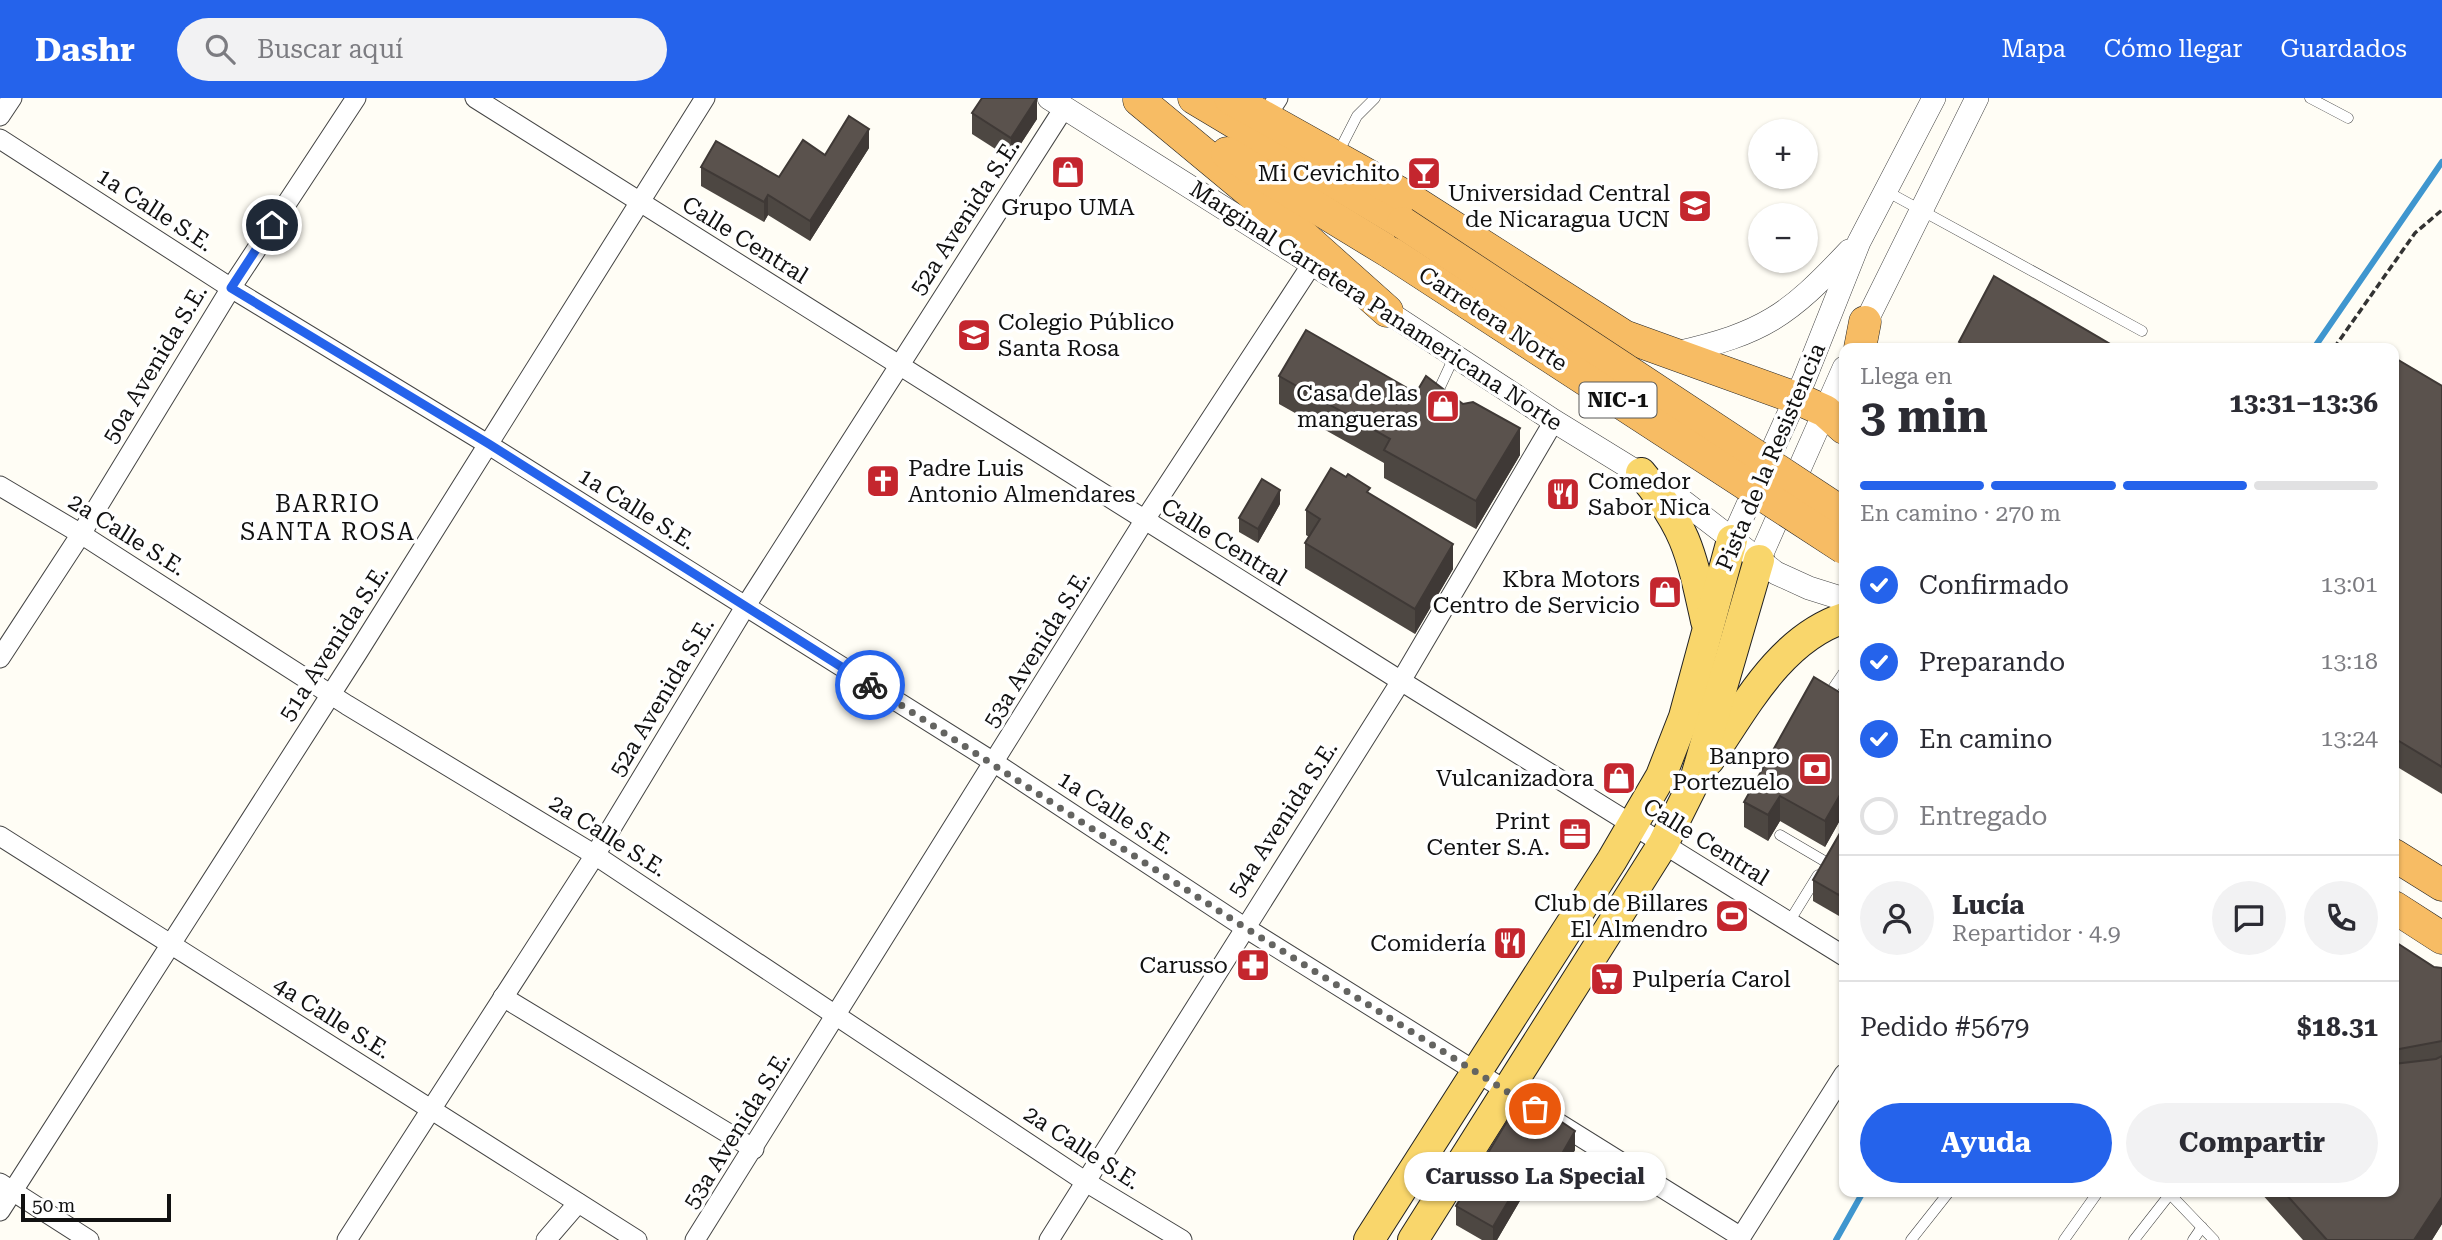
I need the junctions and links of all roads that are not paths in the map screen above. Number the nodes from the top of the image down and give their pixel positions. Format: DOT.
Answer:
graph roads {
  1 [pos="12,98"];
  2 [pos="356,98"];
  3 [pos="475,98"];
  4 [pos="705,98"];
  5 [pos="1194,98"];
  6 [pos="1230,98"];
  7 [pos="1375,98"];
  8 [pos="1934,98"];
  9 [pos="1977,98"];
  10 [pos="2310,98"];
  11 [pos="1138,99"];
  12 [pos="1056,103"];
  13 [pos="1272,108"];
  14 [pos="0,116"];
  15 [pos="2348,118"];
  16 [pos="0,139"];
  17 [pos="1335,157"];
  18 [pos="1885,190"];
  19 [pos="642,204"];
  20 [pos="1921,208"];
  21 [pos="1859,242"];
  22 [pos="1312,264"];
  23 [pos="231,288"];
  24 [pos="1387,311"];
  25 [pos="2142,331"];
  26 [pos="1860,340"];
  27 [pos="1676,353"];
  28 [pos="1454,357"];
  29 [pos="899,366"];
  30 [pos="1839,397"];
  31 [pos="1796,398"];
  32 [pos="1438,407"];
  33 [pos="1835,420"];
  34 [pos="1555,421"];
  35 [pos="489,444"];
  36 [pos="1641,473"];
  37 [pos="0,486"];
  38 [pos="1839,511"];
  39 [pos="1144,521"];
  40 [pos="81,534"];
  41 [pos="1732,540"];
  42 [pos="1839,545"];
  43 [pos="1759,559"];
  44 [pos="1839,597"];
  45 [pos="745,607"];
  46 [pos="1839,620"];
  47 [pos="1707,626"];
  48 [pos="0,658"];
  49 [pos="1839,679"];
  50 [pos="1401,681"];
  51 [pos="330,694"];
  52 [pos="1839,709"];
  53 [pos="995,763"];
  54 [pos="1695,780"];
  55 [pos="1632,825"];
  56 [pos="1780,835"];
  57 [pos="0,836"];
  58 [pos="1662,844"];
  59 [pos="1832,852"];
  60 [pos="595,855"];
  61 [pos="2399,858"];
  62 [pos="1826,862"];
  63 [pos="2436,878"];
  64 [pos="1789,922"];
  65 [pos="1244,927"];
  66 [pos="170,944"];
  67 [pos="1839,953"];
  68 [pos="503,997"];
  69 [pos="838,1015"];
  70 [pos="1477,1071"];
  71 [pos="1839,1082"];
  72 [pos="1508,1091"];
  73 [pos="430,1109"];
  74 [pos="754,1149"];
  75 [pos="1086,1182"];
  76 [pos="6,1187"];
  77 [pos="1945,1197"];
  78 [pos="2094,1197"];
  79 [pos="2166,1197"];
  80 [pos="2173,1197"];
  81 [pos="578,1203"];
  82 [pos="0,1211"];
  83 [pos="2202,1227"];
  84 [pos="1740,1239"];
  85 [pos="89,1240"];
  86 [pos="347,1240"];
  87 [pos="546,1240"];
  88 [pos="637,1240"];
  89 [pos="695,1240"];
  90 [pos="1049,1240"];
  91 [pos="1182,1240"];
  92 [pos="1369,1240"];
  93 [pos="1413,1240"];
  94 [pos="1911,1240"];
  95 [pos="2064,1240"];
  96 [pos="2134,1240"];
  97 [pos="2193,1240"];
  98 [pos="2214,1240"];
  1 -- 14 [label="street"];
  2 -- 23 [label="street, 50a Avenida S.E."];
  3 -- 19 [label="street, Calle Central"];
  4 -- 19 [label="street, 51a Avenida S.E."];
  5 -- 38 [label="highway, Carretera Norte / NIC-1, bridge"];
  6 -- 13 [label="highway"];
  7 -- 17 [label="lane"];
  8 -- 18 [label="street, Pista de la Resistencia"];
  9 -- 20 [label="street"];
  10 -- 15 [label="lane"];
  11 -- 24 [label="highway"];
  11 -- 42 [label="highway, Carretera Norte / NIC-1, bridge"];
  12 -- 22 [label="street, Marginal Carretera Panamericana Norte"];
  12 -- 29 [label="street, 52a Avenida S.E."];
  13 -- 17 [label="highway"];
  16 -- 23 [label="street, 1a Calle S.E."];
  17 -- 27 [label="highway"];
  18 -- 20 [label="lane"];
  18 -- 21 [label="street, Pista de la Resistencia"];
  19 -- 29 [label="street, Calle Central"];
  19 -- 35 [label="street, 51a Avenida S.E."];
  20 -- 25 [label="lane"];
  20 -- 26 [label="street"];
  21 -- 27 [label="street"];
  21 -- 31 [label="street, Pista de la Resistencia"];
  22 -- 24 [label="street, Marginal Carretera Panamericana Norte"];
  22 -- 39 [label="street, 53a Avenida S.E."];
  23 -- 35 [label="street, 1a Calle S.E."];
  23 -- 40 [label="street, 50a Avenida S.E."];
  24 -- 28 [label="street, Marginal Carretera Panamericana Norte"];
  27 -- 31 [label="highway"];
  28 -- 32 [label="lane"];
  28 -- 34 [label="street, Marginal Carretera Panamericana Norte"];
  29 -- 39 [label="street, Calle Central"];
  29 -- 45 [label="street, 52a Avenida S.E."];
  30 -- 33 [label="street, Pista de la Resistencia"];
  31 -- 33 [label="highway"];
  31 -- 41 [label="street, Pista de la Resistencia"];
  33 -- 43 [label="street, Pista de la Resistencia"];
  34 -- 36 [label="street, Marginal Carretera Panamericana Norte"];
  34 -- 50 [label="street, 54a Avenida S.E."];
  35 -- 45 [label="street, 1a Calle S.E."];
  35 -- 51 [label="street, 51a Avenida S.E."];
  36 -- 41 [label="street, Marginal Carretera Panamericana Norte"];
  36 -- 47 [label="main road"];
  37 -- 40 [label="street, 2a Calle S.E."];
  39 -- 50 [label="street, Calle Central"];
  39 -- 53 [label="street, 53a Avenida S.E."];
  40 -- 48 [label="street, 50a Avenida S.E."];
  40 -- 51 [label="street, 2a Calle S.E."];
  41 -- 43 [label="street, Marginal Carretera Panamericana Norte"];
  41 -- 47 [label="main road, Pista de la Resistencia"];
  43 -- 44 [label="street, Marginal Carretera Panamericana Norte"];
  43 -- 54 [label="main road, Pista de la Resistencia"];
  45 -- 53 [label="street, 1a Calle S.E."];
  45 -- 60 [label="street, 52a Avenida S.E."];
  46 -- 54 [label="main road"];
  47 -- 55 [label="main road, Pista de la Resistencia"];
  49 -- 52 [label="lane"];
  50 -- 55 [label="street, Calle Central"];
  50 -- 65 [label="street, 54a Avenida S.E."];
  51 -- 60 [label="street, 2a Calle S.E."];
  51 -- 66 [label="street, 51a Avenida S.E."];
  53 -- 65 [label="street, 1a Calle S.E."];
  53 -- 69 [label="street, 53a Avenida S.E."];
  54 -- 58 [label="main road, Pista de la Resistencia"];
  55 -- 58 [label="street, Calle Central"];
  55 -- 70 [label="main road, Pista de la Resistencia"];
  56 -- 62 [label="lane"];
  57 -- 66 [label="street, 4a Calle S.E."];
  58 -- 64 [label="street, Calle Central"];
  58 -- 72 [label="main road, Pista de la Resistencia"];
  59 -- 62 [label="lane"];
  60 -- 68 [label="street, 52a Avenida S.E."];
  60 -- 69 [label="street, 2a Calle S.E."];
  61 -- 63 [label="highway"];
  62 -- 64 [label="lane"];
  64 -- 67 [label="street, Calle Central"];
  65 -- 70 [label="street"];
  65 -- 75 [label="street, 54a Avenida S.E."];
  66 -- 73 [label="street, 4a Calle S.E."];
  66 -- 76 [label="street, 51a Avenida S.E."];
  68 -- 73 [label="street, 52a Avenida S.E."];
  68 -- 74 [label="street"];
  69 -- 74 [label="street, 53a Avenida S.E."];
  69 -- 75 [label="street, 2a Calle S.E."];
  70 -- 72 [label="street"];
  70 -- 92 [label="main road, Pista de la Resistencia"];
  71 -- 84 [label="street"];
  72 -- 84 [label="street"];
  72 -- 93 [label="main road, Pista de la Resistencia"];
  73 -- 81 [label="street, 4a Calle S.E."];
  73 -- 86 [label="street, 52a Avenida S.E."];
  74 -- 89 [label="street, 53a Avenida S.E."];
  75 -- 90 [label="street, 54a Avenida S.E."];
  75 -- 91 [label="street, 2a Calle S.E."];
  76 -- 82 [label="street, 51a Avenida S.E."];
  76 -- 85 [label="street"];
  77 -- 94 [label="lane"];
  78 -- 95 [label="lane"];
  79 -- 96 [label="lane"];
  80 -- 83 [label="lane"];
  81 -- 87 [label="street"];
  81 -- 88 [label="street, 4a Calle S.E."];
  83 -- 97 [label="lane"];
  83 -- 98 [label="lane"];
}
